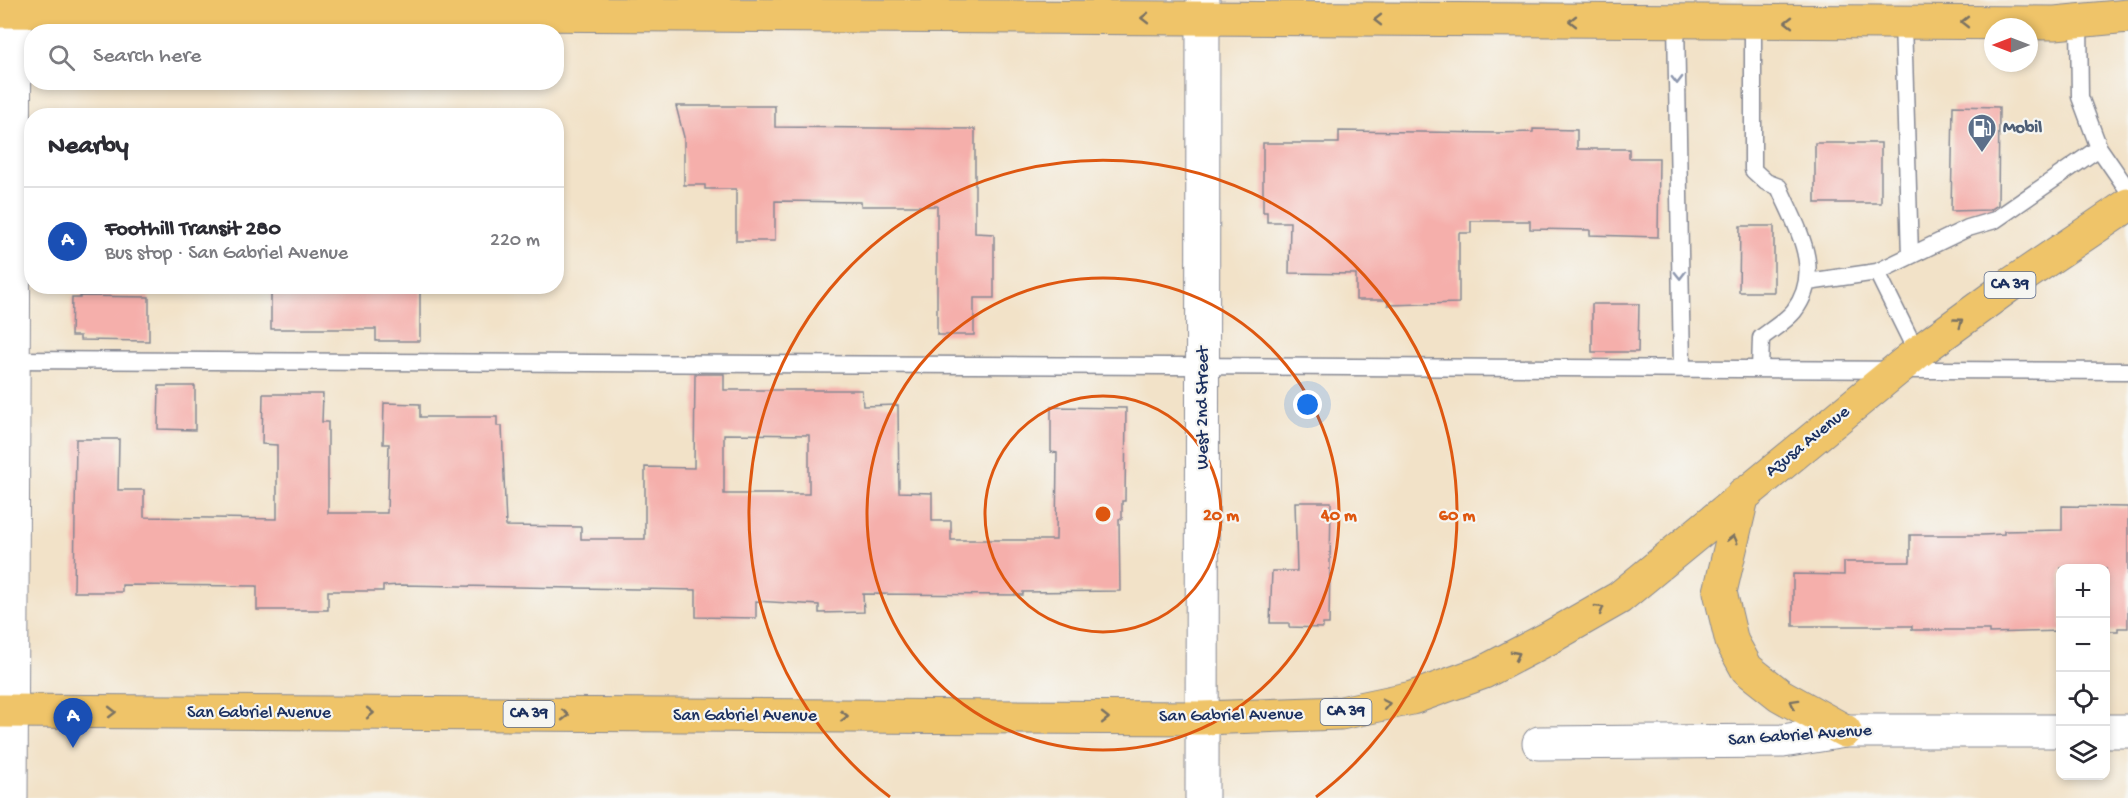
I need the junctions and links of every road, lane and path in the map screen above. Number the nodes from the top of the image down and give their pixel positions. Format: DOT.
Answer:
graph roads {
  1 [pos="10,7"];
  2 [pos="1203,9"];
  3 [pos="1621,10"];
  4 [pos="2128,16"];
  5 [pos="1676,21"];
  6 [pos="1753,21"];
  7 [pos="2079,21"];
  8 [pos="1903,22"];
  9 [pos="2099,148"];
  10 [pos="2128,190"];
  11 [pos="2128,205"];
  12 [pos="1910,256"];
  13 [pos="1877,272"];
  14 [pos="1808,282"];
  15 [pos="7,360"];
  16 [pos="1906,361"];
  17 [pos="1203,366"];
  18 [pos="1682,368"];
  19 [pos="1760,369"];
  20 [pos="2128,371"];
  21 [pos="1743,494"];
  22 [pos="1484,672"];
  23 [pos="6,711"];
  24 [pos="1202,718"];
  25 [pos="1845,731"];
  26 [pos="2056,731"];
  27 [pos="2110,731"];
  28 [pos="2128,731"];
  29 [pos="1539,743"];
  30 [pos="11,798"];
  31 [pos="1202,798"];
  2 -- 1 [label="main road, one-way"];
  1 -- 15 [label="street"];
  3 -- 2 [label="main road, one-way"];
  2 -- 17 [label="street, West 2nd Street"];
  3 -- 5 [label="main road"];
  4 -- 7 [label="main road"];
  5 -- 6 [label="main road"];
  5 -- 18 [label="lane, one-way"];
  8 -- 6 [label="main road, one-way"];
  6 -- 14 [label="lane"];
  7 -- 8 [label="main road, one-way"];
  7 -- 9 [label="lane"];
  8 -- 12 [label="lane"];
  9 -- 10 [label="lane"];
  9 -- 12 [label="lane"];
  16 -- 11 [label="main road, Azusa Avenue / CA 39, one-way"];
  12 -- 13 [label="lane"];
  13 -- 14 [label="lane"];
  13 -- 16 [label="lane"];
  14 -- 19 [label="lane"];
  15 -- 17 [label="lane"];
  15 -- 23 [label="street"];
  16 -- 19 [label="lane"];
  16 -- 20 [label="lane"];
  16 -- 21 [label="main road, Azusa Avenue / CA 39"];
  17 -- 18 [label="lane"];
  17 -- 24 [label="street, West 2nd Street"];
  18 -- 19 [label="lane"];
  22 -- 21 [label="main road, Azusa Avenue / CA 39, one-way"];
  25 -- 21 [label="main road, one-way"];
  24 -- 22 [label="main road, San Gabriel Avenue / CA 39, one-way"];
  23 -- 24 [label="main road, San Gabriel Avenue / CA 39, one-way"];
  23 -- 30 [label="street"];
  24 -- 31 [label="street, West 2nd Street"];
  25 -- 26 [label="street, San Gabriel Avenue"];
  25 -- 29 [label="street, San Gabriel Avenue"];
  27 -- 28 [label="street"];
}
